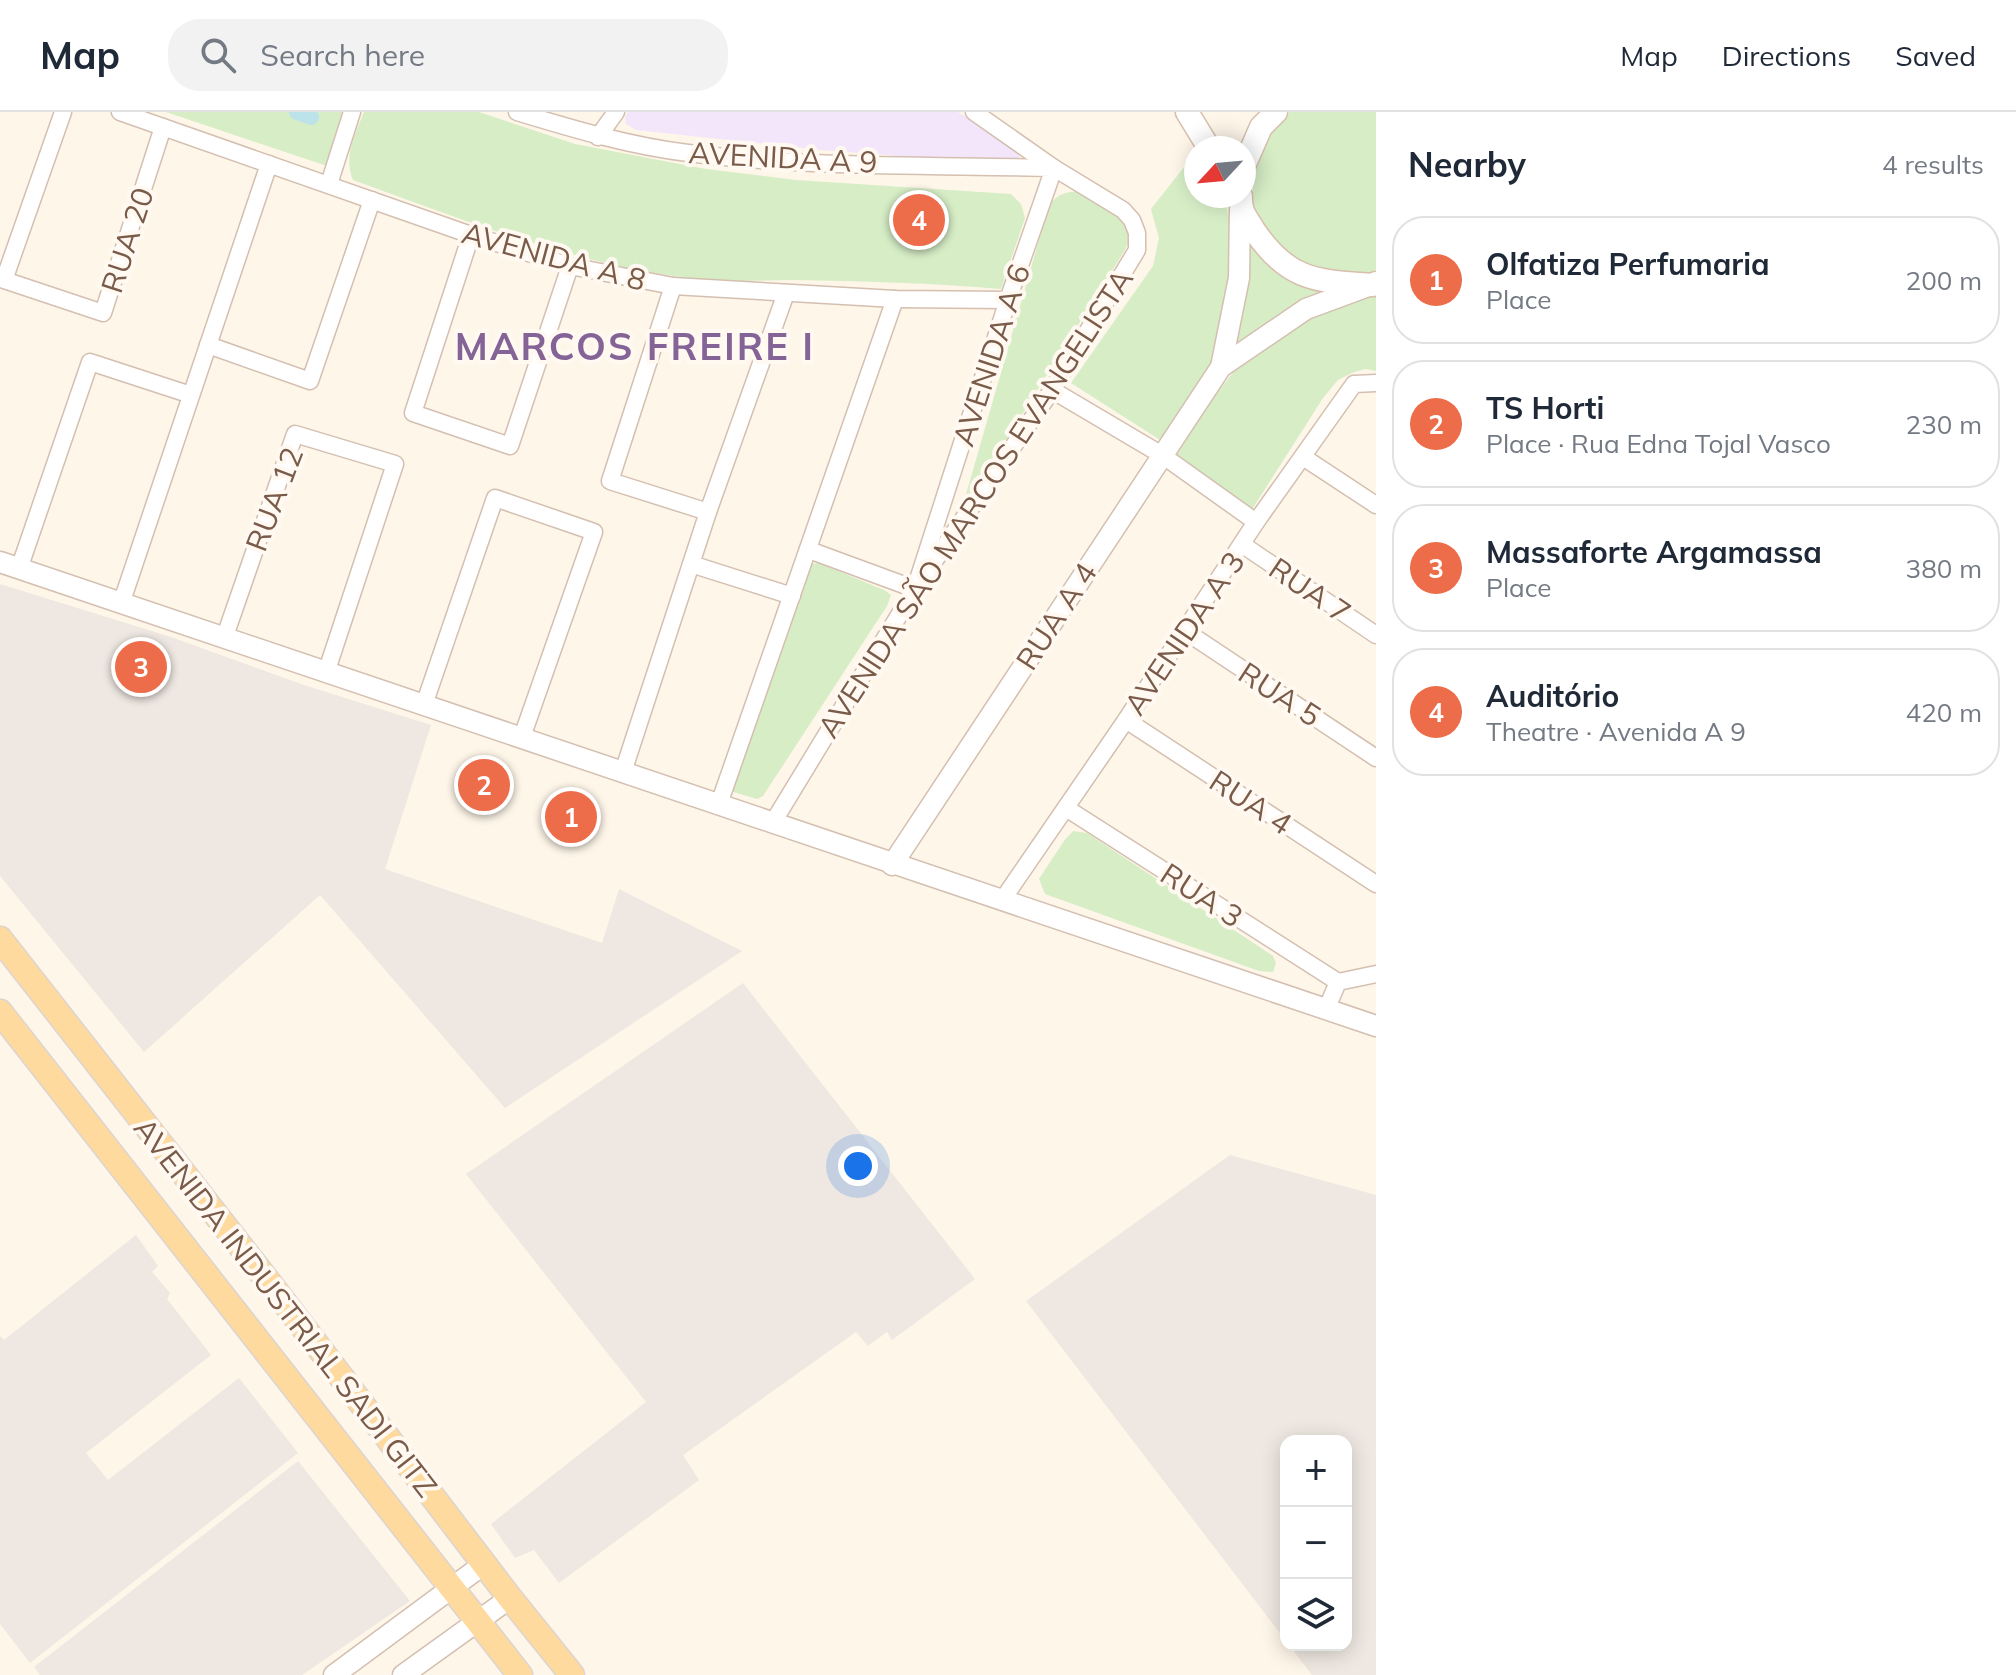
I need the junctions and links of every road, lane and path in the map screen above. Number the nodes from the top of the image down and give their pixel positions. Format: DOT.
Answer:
graph roads {
  1 [pos="63,112"];
  2 [pos="120,112"];
  3 [pos="352,112"];
  4 [pos="517,112"];
  5 [pos="616,112"];
  6 [pos="974,112"];
  7 [pos="1187,112"];
  8 [pos="1276,112"];
  9 [pos="163,127"];
  10 [pos="1202,136"];
  11 [pos="598,137"];
  12 [pos="1256,138"];
  13 [pos="269,164"];
  14 [pos="1054,168"];
  15 [pos="329,184"];
  16 [pos="372,200"];
  17 [pos="1238,208"];
  18 [pos="1243,208"];
  19 [pos="471,235"];
  20 [pos="570,266"];
  21 [pos="1375,284"];
  22 [pos="673,286"];
  23 [pos="786,293"];
  24 [pos="895,299"];
  25 [pos="1008,300"];
  26 [pos="208,345"];
  27 [pos="1221,367"];
  28 [pos="1376,383"];
  29 [pos="1052,390"];
  30 [pos="191,395"];
  31 [pos="1162,455"];
  32 [pos="1303,457"];
  33 [pos="1376,505"];
  34 [pos="708,512"];
  35 [pos="1256,522"];
  36 [pos="1243,545"];
  37 [pos="809,550"];
  38 [pos="691,564"];
  39 [pos="10,566"];
  40 [pos="915,589"];
  41 [pos="792,596"];
  42 [pos="121,604"];
  43 [pos="1185,631"];
  44 [pos="1376,635"];
  45 [pos="224,639"];
  46 [pos="326,673"];
  47 [pos="424,705"];
  48 [pos="1126,720"];
  49 [pos="522,737"];
  50 [pos="1376,758"];
  51 [pos="623,772"];
  52 [pos="719,804"];
  53 [pos="1066,808"];
  54 [pos="772,824"];
  55 [pos="892,865"];
  56 [pos="1376,884"];
  57 [pos="1003,899"];
  58 [pos="0,939"];
  59 [pos="1376,974"];
  60 [pos="1338,982"];
  61 [pos="1326,1010"];
  62 [pos="0,1012"];
  63 [pos="1376,1026"];
  64 [pos="484,1564"];
  65 [pos="453,1588"];
  66 [pos="510,1598"];
  67 [pos="478,1622"];
  68 [pos="334,1675"];
  69 [pos="403,1675"];
  70 [pos="520,1675"];
  71 [pos="572,1675"];
  1 -- 9 [label="street, RUA 20"];
  2 -- 9 [label="street, AVENIDA A 8"];
  3 -- 15 [label="street"];
  4 -- 11 [label="street, AVENIDA A 9"];
  5 -- 11 [label="street"];
  6 -- 14 [label="street, AVENIDA SÃO MARCOS EVANGELISTA"];
  7 -- 10 [label="main road"];
  8 -- 12 [label="main road"];
  9 -- 13 [label="street, AVENIDA A 8"];
  11 -- 14 [label="street, AVENIDA A 9"];
  13 -- 15 [label="street, AVENIDA A 8"];
  13 -- 26 [label="street"];
  14 -- 25 [label="street, AVENIDA A 6"];
  14 -- 29 [label="street, AVENIDA SÃO MARCOS EVANGELISTA"];
  15 -- 16 [label="street, AVENIDA A 8"];
  16 -- 19 [label="street, AVENIDA A 8"];
  16 -- 26 [label="street"];
  17 -- 27 [label="street, RUA A 4"];
  18 -- 21 [label="main road"];
  19 -- 20 [label="street, AVENIDA A 8"];
  19 -- 20 [label="street"];
  20 -- 22 [label="street, AVENIDA A 8"];
  21 -- 27 [label="street, RUA A 4"];
  22 -- 23 [label="street, AVENIDA A 8"];
  22 -- 34 [label="street"];
  23 -- 24 [label="street, AVENIDA A 8"];
  23 -- 34 [label="street"];
  24 -- 25 [label="street, AVENIDA A 8"];
  24 -- 37 [label="street"];
  25 -- 40 [label="street, AVENIDA A 6"];
  26 -- 30 [label="street"];
  27 -- 31 [label="street, RUA A 4"];
  28 -- 32 [label="street, AVENIDA A 3"];
  29 -- 31 [label="street"];
  29 -- 40 [label="street, AVENIDA SÃO MARCOS EVANGELISTA"];
  30 -- 39 [label="street"];
  30 -- 42 [label="street"];
  31 -- 35 [label="street"];
  31 -- 55 [label="street, RUA A 4"];
  32 -- 33 [label="street"];
  32 -- 35 [label="street, AVENIDA A 3"];
  34 -- 38 [label="street"];
  35 -- 36 [label="street, AVENIDA A 3"];
  36 -- 43 [label="street, AVENIDA A 3"];
  36 -- 44 [label="street, RUA 7"];
  37 -- 40 [label="street"];
  37 -- 41 [label="street"];
  38 -- 41 [label="street"];
  38 -- 51 [label="street"];
  39 -- 42 [label="street"];
  40 -- 54 [label="street, AVENIDA SÃO MARCOS EVANGELISTA"];
  41 -- 52 [label="street"];
  42 -- 45 [label="street"];
  43 -- 48 [label="street, AVENIDA A 3"];
  43 -- 50 [label="street, RUA 5"];
  45 -- 46 [label="street"];
  45 -- 46 [label="street, RUA 12"];
  46 -- 47 [label="street"];
  47 -- 49 [label="street"];
  47 -- 49 [label="street"];
  48 -- 53 [label="street, AVENIDA A 3"];
  48 -- 56 [label="street, RUA 4"];
  49 -- 51 [label="street"];
  51 -- 52 [label="street"];
  52 -- 54 [label="street"];
  53 -- 57 [label="street, AVENIDA A 3"];
  53 -- 60 [label="street, RUA 3"];
  54 -- 55 [label="street"];
  55 -- 57 [label="street"];
  57 -- 61 [label="street"];
  58 -- 64 [label="main road, AVENIDA INDUSTRIAL SADI GITZ"];
  59 -- 60 [label="street"];
  60 -- 61 [label="street"];
  61 -- 63 [label="street"];
  62 -- 65 [label="main road, AVENIDA INDUSTRIAL SADI GITZ"];
  64 -- 65 [label="street"];
  64 -- 66 [label="main road, AVENIDA INDUSTRIAL SADI GITZ"];
  65 -- 67 [label="main road, AVENIDA INDUSTRIAL SADI GITZ"];
  65 -- 68 [label="street"];
  66 -- 67 [label="street"];
  66 -- 71 [label="main road, AVENIDA INDUSTRIAL SADI GITZ"];
  67 -- 69 [label="street"];
  67 -- 70 [label="main road, AVENIDA INDUSTRIAL SADI GITZ"];
}
